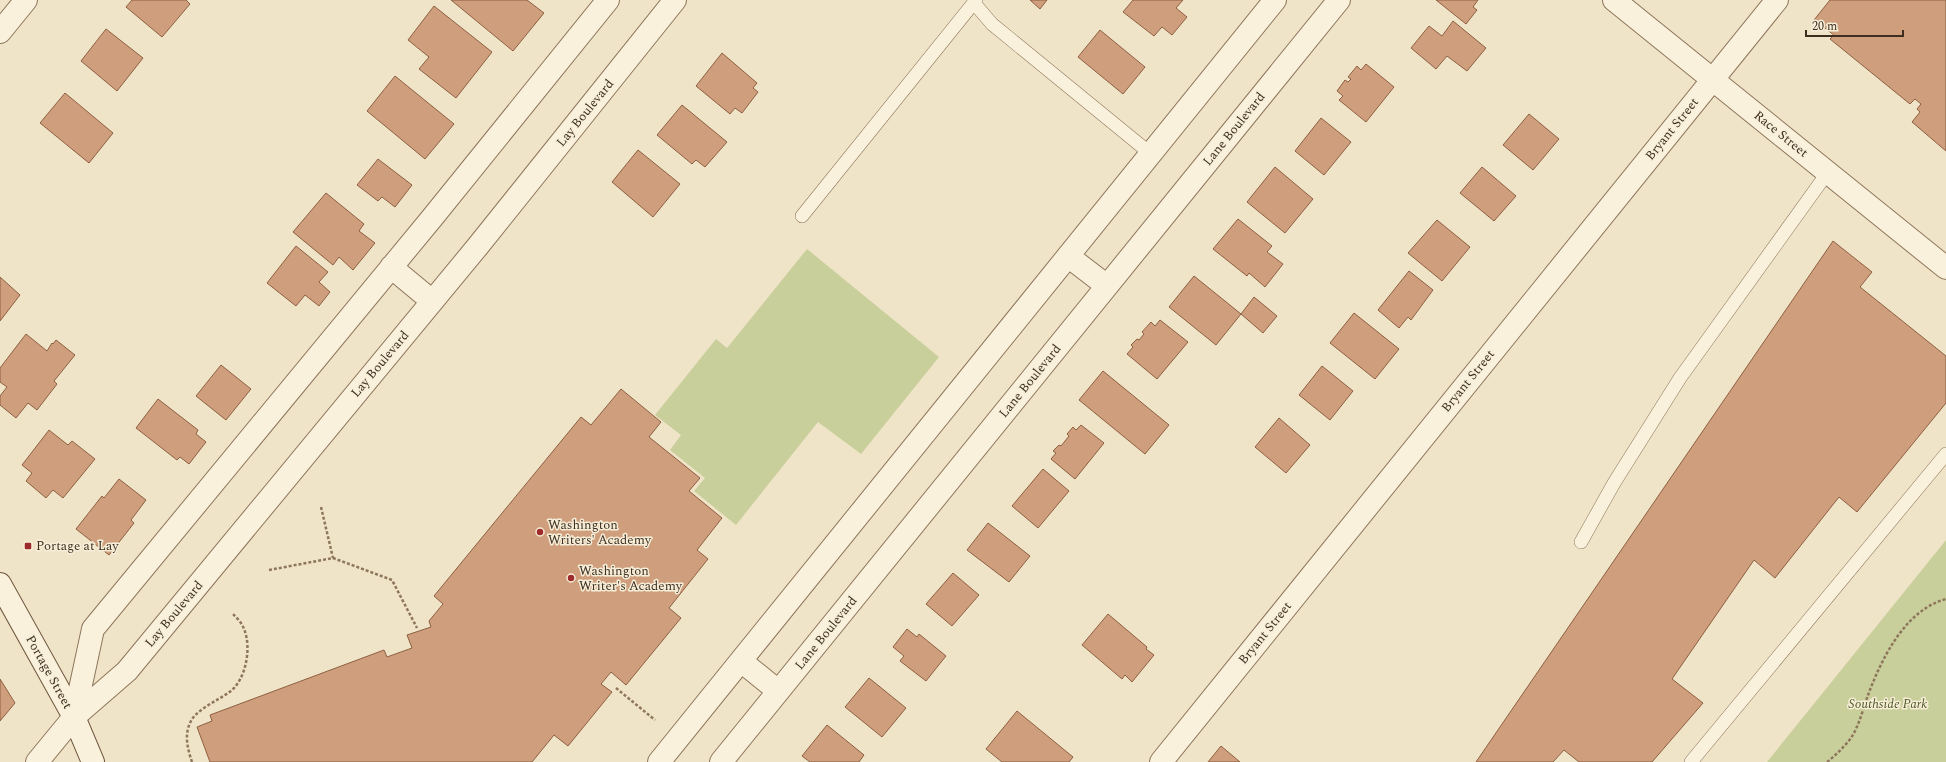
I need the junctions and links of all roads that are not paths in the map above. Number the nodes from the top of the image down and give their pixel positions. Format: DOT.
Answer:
graph roads {
  1 [pos="26,0"];
  2 [pos="608,0"];
  3 [pos="675,0"];
  4 [pos="1275,0"];
  5 [pos="1339,0"];
  6 [pos="1614,0"];
  7 [pos="1777,0"];
  8 [pos="975,1"];
  9 [pos="0,32"];
  10 [pos="1712,79"];
  11 [pos="1151,154"];
  12 [pos="1828,172"];
  13 [pos="802,216"];
  14 [pos="1068,256"];
  15 [pos="391,267"];
  16 [pos="1946,268"];
  17 [pos="1107,286"];
  18 [pos="432,301"];
  19 [pos="1946,454"];
  20 [pos="1581,542"];
  21 [pos="0,584"];
  22 [pos="741,661"];
  23 [pos="778,691"];
  24 [pos="74,717"];
  25 [pos="37,762"];
  26 [pos="93,762"];
  27 [pos="659,762"];
  28 [pos="721,762"];
  29 [pos="1160,762"];
  30 [pos="1691,762"];
  1 -- 9 [label="street"];
  2 -- 15 [label="street, Lay Boulevard"];
  3 -- 18 [label="street, Lay Boulevard"];
  4 -- 11 [label="street"];
  5 -- 17 [label="street, Lane Boulevard"];
  6 -- 10 [label="street, Race Street"];
  7 -- 10 [label="street, Bryant Street"];
  8 -- 11 [label="lane"];
  8 -- 13 [label="lane"];
  10 -- 12 [label="street, Race Street"];
  10 -- 29 [label="street, Bryant Street"];
  11 -- 14 [label="street"];
  12 -- 16 [label="street, Race Street"];
  12 -- 20 [label="lane"];
  14 -- 17 [label="street"];
  14 -- 22 [label="street"];
  15 -- 18 [label="street"];
  15 -- 24 [label="street, Lay Boulevard"];
  17 -- 23 [label="street, Lane Boulevard"];
  18 -- 24 [label="street, Lay Boulevard"];
  19 -- 30 [label="lane"];
  21 -- 24 [label="street, Portage Street"];
  22 -- 23 [label="street"];
  22 -- 27 [label="street"];
  23 -- 28 [label="street, Lane Boulevard"];
  24 -- 25 [label="street, Lay Boulevard"];
  24 -- 26 [label="street, Portage Street"];
}
